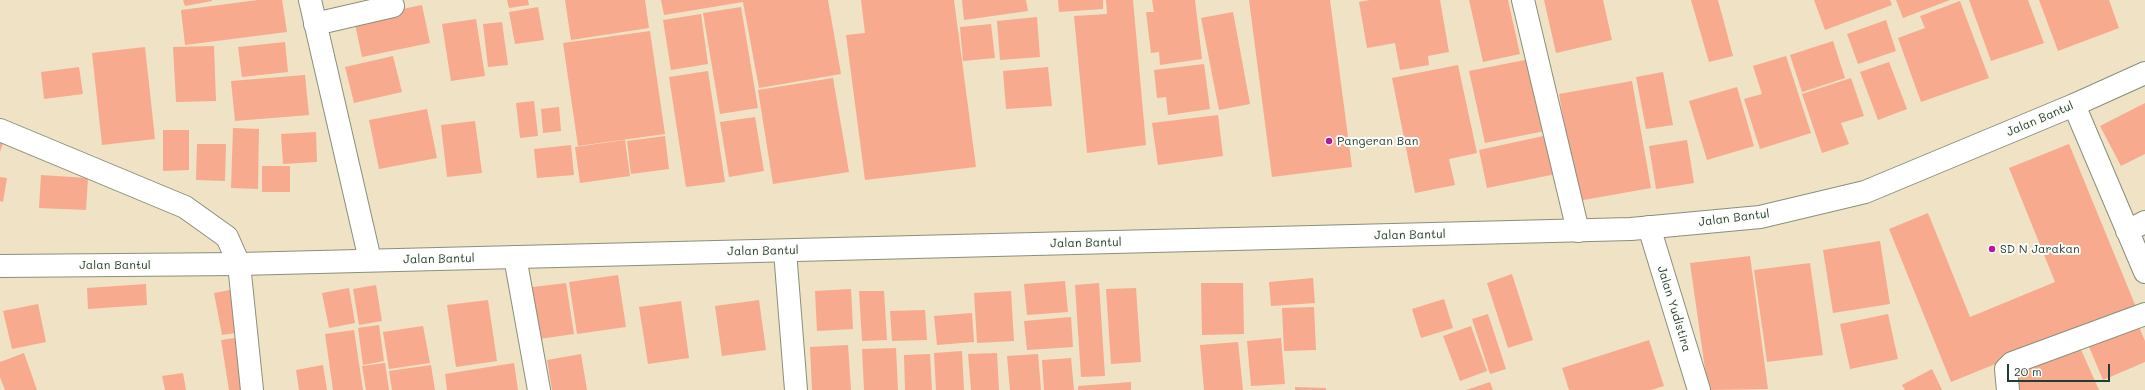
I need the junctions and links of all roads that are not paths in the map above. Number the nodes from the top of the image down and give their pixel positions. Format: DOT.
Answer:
graph roads {
  1 [pos="310,0"];
  2 [pos="1524,0"];
  3 [pos="393,6"];
  4 [pos="315,24"];
  5 [pos="2145,73"];
  6 [pos="2074,105"];
  7 [pos="0,130"];
  8 [pos="2136,226"];
  9 [pos="1649,227"];
  10 [pos="1578,231"];
  11 [pos="785,250"];
  12 [pos="515,257"];
  13 [pos="370,260"];
  14 [pos="239,264"];
  15 [pos="0,266"];
  16 [pos="2145,272"];
  17 [pos="2145,314"];
  18 [pos="252,390"];
  19 [pos="539,390"];
  20 [pos="796,390"];
  21 [pos="1699,390"];
  22 [pos="2008,390"];
  1 -- 4 [label="main road"];
  2 -- 10 [label="main road"];
  3 -- 4 [label="main road"];
  4 -- 13 [label="main road"];
  5 -- 6 [label="main road, Jalan Bantul"];
  6 -- 8 [label="main road"];
  6 -- 9 [label="main road, Jalan Bantul"];
  7 -- 14 [label="main road"];
  8 -- 16 [label="main road"];
  9 -- 10 [label="main road, Jalan Bantul"];
  9 -- 21 [label="main road, Jalan Yudistira"];
  10 -- 11 [label="main road, Jalan Bantul"];
  11 -- 12 [label="main road, Jalan Bantul"];
  11 -- 20 [label="main road"];
  12 -- 13 [label="main road, Jalan Bantul"];
  12 -- 19 [label="main road"];
  13 -- 14 [label="main road, Jalan Bantul"];
  14 -- 15 [label="main road, Jalan Bantul"];
  14 -- 18 [label="main road"];
  17 -- 22 [label="main road"];
}
